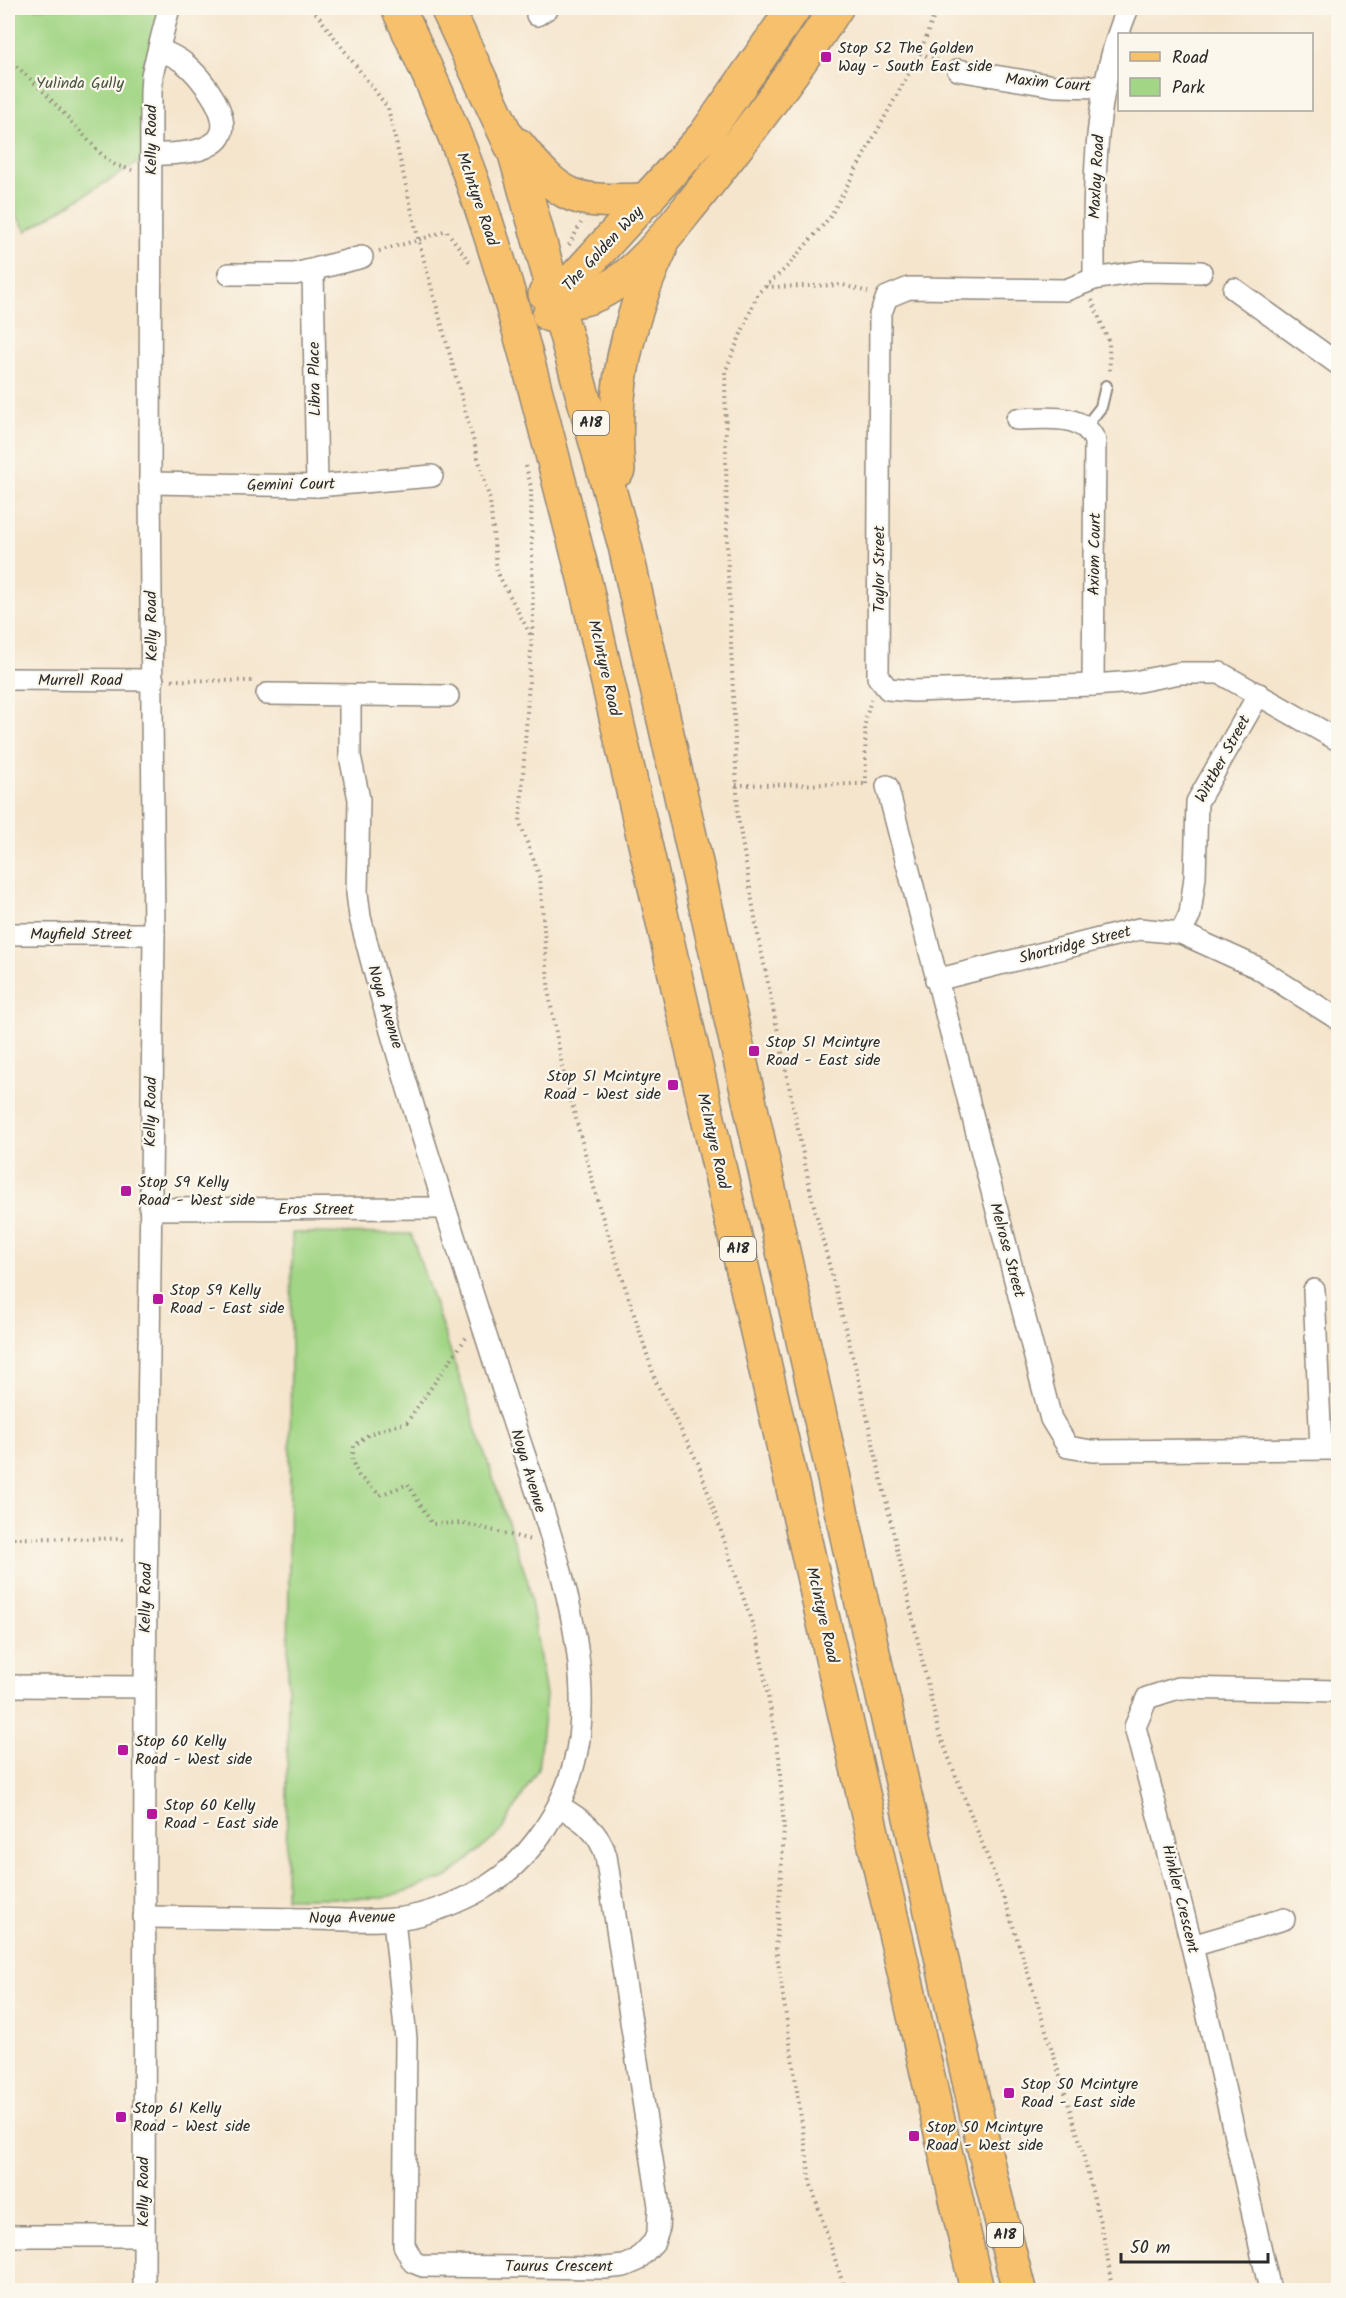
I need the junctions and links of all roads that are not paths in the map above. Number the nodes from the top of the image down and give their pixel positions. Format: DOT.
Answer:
graph roads {
  1 [pos="169,8"];
  2 [pos="398,8"];
  3 [pos="447,8"];
  4 [pos="794,8"];
  5 [pos="836,8"];
  6 [pos="1128,8"];
  7 [pos="159,49"];
  8 [pos="958,70"];
  9 [pos="1104,87"];
  10 [pos="505,128"];
  11 [pos="151,166"];
  12 [pos="647,200"];
  13 [pos="483,212"];
  14 [pos="669,232"];
  15 [pos="362,257"];
  16 [pos="313,272"];
  17 [pos="1201,272"];
  18 [pos="229,274"];
  19 [pos="1092,286"];
  20 [pos="1234,289"];
  21 [pos="556,300"];
  22 [pos="1338,364"];
  23 [pos="1106,386"];
  24 [pos="1017,419"];
  25 [pos="1086,426"];
  26 [pos="432,476"];
  27 [pos="150,483"];
  28 [pos="317,486"];
  29 [pos="625,546"];
  30 [pos="584,578"];
  31 [pos="8,680"];
  32 [pos="153,680"];
  33 [pos="1093,685"];
  34 [pos="267,694"];
  35 [pos="1259,694"];
  36 [pos="350,695"];
  37 [pos="448,696"];
  38 [pos="1338,740"];
  39 [pos="876,785"];
  40 [pos="1181,933"];
  41 [pos="8,934"];
  42 [pos="154,934"];
  43 [pos="936,980"];
  44 [pos="1338,1019"];
  45 [pos="445,1208"];
  46 [pos="150,1209"];
  47 [pos="1314,1290"];
  48 [pos="1330,1449"];
  49 [pos="8,1686"];
  50 [pos="145,1687"];
  51 [pos="1338,1691"];
  52 [pos="559,1806"];
  53 [pos="144,1917"];
  54 [pos="1284,1919"];
  55 [pos="394,1920"];
  56 [pos="1192,1946"];
  57 [pos="8,2236"];
  58 [pos="143,2236"];
  59 [pos="144,2290"];
  60 [pos="977,2290"];
  61 [pos="1019,2290"];
  62 [pos="1270,2290"];
  1 -- 7 [label="street, Kelly Road"];
  2 -- 13 [label="main road, McIntyre Road / A18"];
  3 -- 10 [label="main road, A18"];
  4 -- 12 [label="main road, The Golden Way"];
  5 -- 14 [label="main road, The Golden Way"];
  6 -- 9 [label="street, Maxlay Road"];
  7 -- 11 [label="street, Kelly Road"];
  7 -- 11 [label="street"];
  8 -- 9 [label="street, Maxim Court"];
  9 -- 19 [label="street, Maxlay Road"];
  10 -- 12 [label="main road"];
  10 -- 21 [label="main road, A18"];
  11 -- 27 [label="street, Kelly Road"];
  12 -- 21 [label="main road, The Golden Way"];
  13 -- 21 [label="main road"];
  13 -- 30 [label="main road, McIntyre Road / A18"];
  14 -- 21 [label="main road, The Golden Way"];
  14 -- 29 [label="main road"];
  15 -- 16 [label="street"];
  16 -- 18 [label="street"];
  16 -- 28 [label="street, Libra Place"];
  17 -- 19 [label="street"];
  19 -- 33 [label="street, Taylor Street"];
  20 -- 22 [label="street"];
  21 -- 29 [label="main road, A18"];
  21 -- 30 [label="main road"];
  23 -- 25 [label="lane"];
  24 -- 25 [label="street"];
  25 -- 33 [label="street, Axiom Court"];
  26 -- 28 [label="street, Gemini Court"];
  27 -- 28 [label="street, Gemini Court"];
  27 -- 32 [label="street, Kelly Road"];
  29 -- 61 [label="main road, A18"];
  30 -- 60 [label="main road, McIntyre Road / A18"];
  31 -- 32 [label="street, Murrell Road"];
  32 -- 42 [label="street, Kelly Road"];
  33 -- 35 [label="street"];
  34 -- 36 [label="street"];
  35 -- 38 [label="street"];
  35 -- 40 [label="street, Wittber Street"];
  36 -- 37 [label="street"];
  36 -- 45 [label="street, Noya Avenue"];
  39 -- 43 [label="street, Melrose Street"];
  40 -- 43 [label="street, Shortridge Street"];
  40 -- 44 [label="street, Shortridge Street"];
  41 -- 42 [label="street, Mayfield Street"];
  42 -- 46 [label="street, Kelly Road"];
  43 -- 48 [label="street, Melrose Street"];
  45 -- 46 [label="street, Eros Street"];
  45 -- 52 [label="street, Noya Avenue"];
  46 -- 50 [label="street, Kelly Road"];
  47 -- 48 [label="street"];
  49 -- 50 [label="street"];
  50 -- 53 [label="street, Kelly Road"];
  51 -- 56 [label="street, Hinkler Crescent"];
  52 -- 55 [label="street, Noya Avenue"];
  52 -- 55 [label="street, Taurus Crescent"];
  53 -- 55 [label="street, Noya Avenue"];
  53 -- 58 [label="street, Kelly Road"];
  54 -- 56 [label="street"];
  56 -- 62 [label="street, Hinkler Crescent"];
  57 -- 58 [label="street"];
  58 -- 59 [label="street, Kelly Road"];
}
